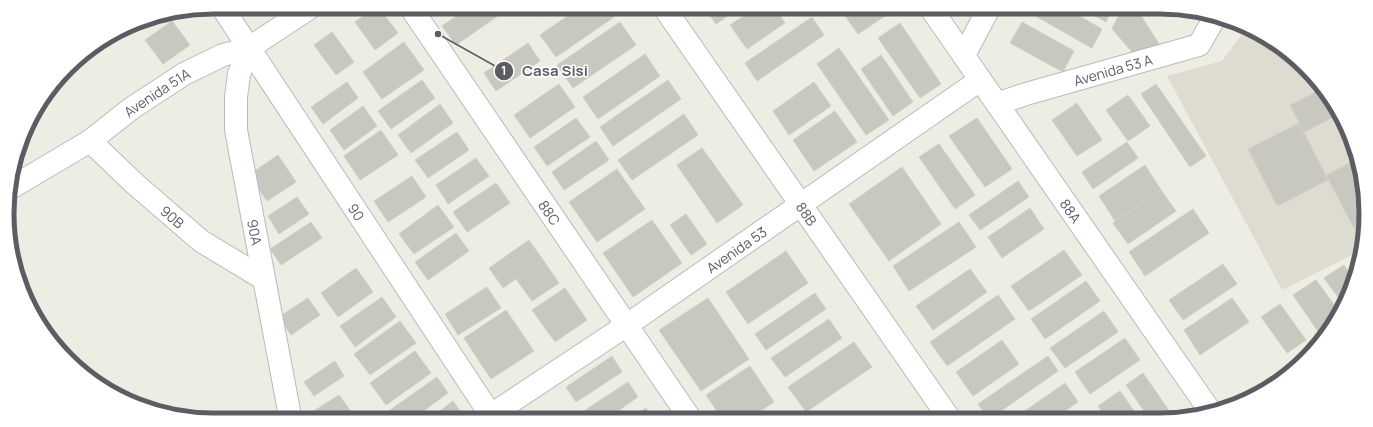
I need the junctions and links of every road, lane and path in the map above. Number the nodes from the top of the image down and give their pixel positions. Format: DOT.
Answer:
graph roads {
  1 [pos="227,14"];
  2 [pos="300,14"];
  3 [pos="415,14"];
  4 [pos="668,14"];
  5 [pos="935,14"];
  6 [pos="986,14"];
  7 [pos="1212,21"];
  8 [pos="249,48"];
  9 [pos="964,56"];
  10 [pos="980,80"];
  11 [pos="997,104"];
  12 [pos="90,141"];
  13 [pos="16,185"];
  14 [pos="801,204"];
  15 [pos="264,279"];
  16 [pos="627,325"];
  17 [pos="1207,407"];
  18 [pos="289,413"];
  19 [pos="490,413"];
  20 [pos="496,413"];
  21 [pos="686,413"];
  22 [pos="946,413"];
  1 -- 8 [label="street, 90"];
  2 -- 8 [label="street, Avenida 51A"];
  3 -- 16 [label="street, 88C"];
  4 -- 14 [label="street, 88B"];
  5 -- 9 [label="street, 88A"];
  6 -- 9 [label="street"];
  7 -- 11 [label="street, Avenida 53 A"];
  8 -- 12 [label="street, Avenida 51A"];
  8 -- 15 [label="street, 90A"];
  8 -- 19 [label="street, 90"];
  9 -- 10 [label="street, 88A"];
  10 -- 11 [label="street, 88A"];
  10 -- 14 [label="street, Avenida 53"];
  11 -- 17 [label="street, 88A"];
  12 -- 13 [label="street, Avenida 51A"];
  12 -- 15 [label="street, 90B"];
  14 -- 16 [label="street, Avenida 53"];
  14 -- 22 [label="street, 88B"];
  15 -- 18 [label="street, 90A"];
  16 -- 20 [label="street, Avenida 53"];
  16 -- 21 [label="street, 88C"];
}
